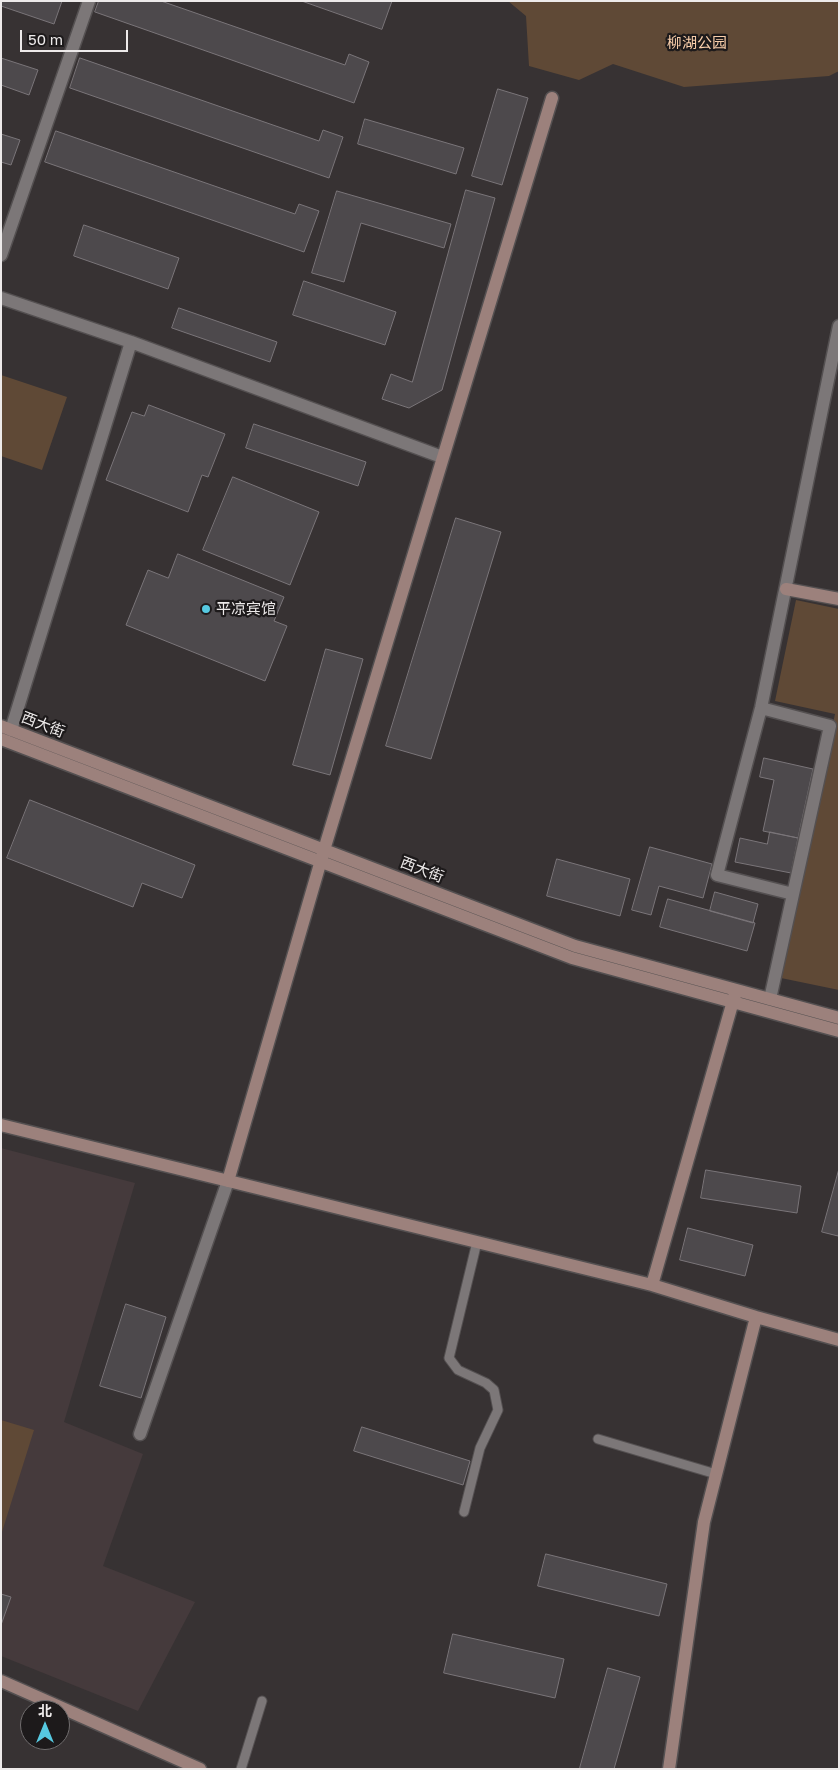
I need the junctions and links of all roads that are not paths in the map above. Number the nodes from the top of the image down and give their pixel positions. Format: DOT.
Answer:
graph roads {
  1 [pos="89,1"];
  2 [pos="552,98"];
  3 [pos="1,255"];
  4 [pos="1,298"];
  5 [pos="839,326"];
  6 [pos="131,342"];
  7 [pos="442,457"];
  8 [pos="786,589"];
  9 [pos="839,599"];
  10 [pos="761,708"];
  11 [pos="834,727"];
  12 [pos="6,728"];
  13 [pos="1,739"];
  14 [pos="323,856"];
  15 [pos="793,894"];
  16 [pos="734,996"];
  17 [pos="770,1000"];
  18 [pos="839,1018"];
  19 [pos="839,1031"];
  20 [pos="1,1125"];
  21 [pos="228,1182"];
  22 [pos="477,1242"];
  23 [pos="652,1285"];
  24 [pos="756,1317"];
  25 [pos="839,1340"];
  26 [pos="140,1434"];
  27 [pos="598,1440"];
  28 [pos="716,1474"];
  29 [pos="464,1512"];
  30 [pos="1,1681"];
  31 [pos="262,1701"];
  32 [pos="200,1769"];
  33 [pos="241,1769"];
  34 [pos="669,1769"];
  1 -- 3 [label="street"];
  2 -- 7 [label="street"];
  4 -- 6 [label="street"];
  5 -- 8 [label="street"];
  6 -- 7 [label="street"];
  6 -- 12 [label="street"];
  7 -- 14 [label="street"];
  8 -- 9 [label="street"];
  8 -- 10 [label="street"];
  10 -- 11 [label="street"];
  10 -- 15 [label="street"];
  11 -- 15 [label="street"];
  12 -- 14 [label="street, 西大街"];
  13 -- 14 [label="street, 西大街"];
  14 -- 16 [label="street, 西大街"];
  14 -- 21 [label="street"];
  15 -- 17 [label="street"];
  16 -- 17 [label="street, 西大街"];
  16 -- 19 [label="street, 西大街"];
  16 -- 23 [label="street"];
  17 -- 18 [label="street, 西大街"];
  20 -- 21 [label="street"];
  21 -- 22 [label="street"];
  21 -- 26 [label="street"];
  22 -- 23 [label="street"];
  22 -- 29 [label="lane"];
  23 -- 24 [label="street"];
  24 -- 25 [label="street"];
  24 -- 28 [label="street"];
  27 -- 28 [label="lane"];
  28 -- 34 [label="street"];
  30 -- 32 [label="street"];
  31 -- 33 [label="lane"];
}
